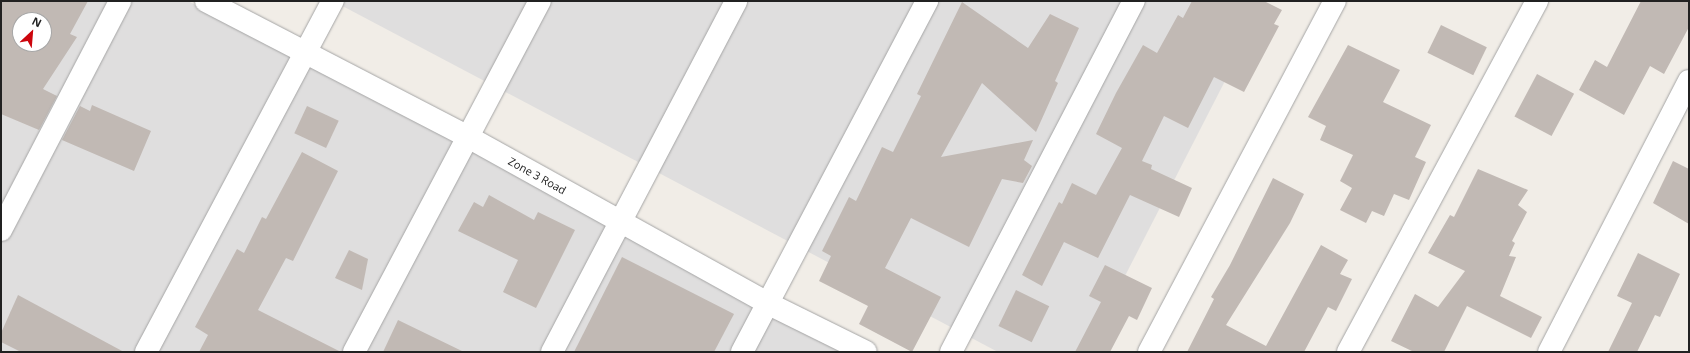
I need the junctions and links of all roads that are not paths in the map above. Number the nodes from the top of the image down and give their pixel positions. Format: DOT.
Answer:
graph roads {
  1 [pos="120,1"];
  2 [pos="206,1"];
  3 [pos="333,1"];
  4 [pos="540,1"];
  5 [pos="736,1"];
  6 [pos="926,1"];
  7 [pos="1134,1"];
  8 [pos="1336,1"];
  9 [pos="1537,1"];
  10 [pos="305,51"];
  11 [pos="1689,81"];
  12 [pos="468,137"];
  13 [pos="620,223"];
  14 [pos="1,230"];
  15 [pos="767,303"];
  16 [pos="146,352"];
  17 [pos="354,352"];
  18 [pos="552,352"];
  19 [pos="742,352"];
  20 [pos="866,352"];
  21 [pos="951,352"];
  22 [pos="1149,352"];
  23 [pos="1348,352"];
  24 [pos="1549,352"];
  1 -- 14 [label="street"];
  2 -- 10 [label="street, Zone 3 Road"];
  3 -- 10 [label="street"];
  4 -- 12 [label="street"];
  5 -- 13 [label="street"];
  6 -- 15 [label="street"];
  7 -- 21 [label="street"];
  8 -- 22 [label="street"];
  9 -- 23 [label="street"];
  10 -- 12 [label="street, Zone 3 Road"];
  10 -- 16 [label="street"];
  11 -- 24 [label="street"];
  12 -- 13 [label="street, Zone 3 Road"];
  12 -- 17 [label="street"];
  13 -- 15 [label="street, Zone 3 Road"];
  13 -- 18 [label="street"];
  15 -- 19 [label="street"];
  15 -- 20 [label="street, Zone 3 Road"];
}
